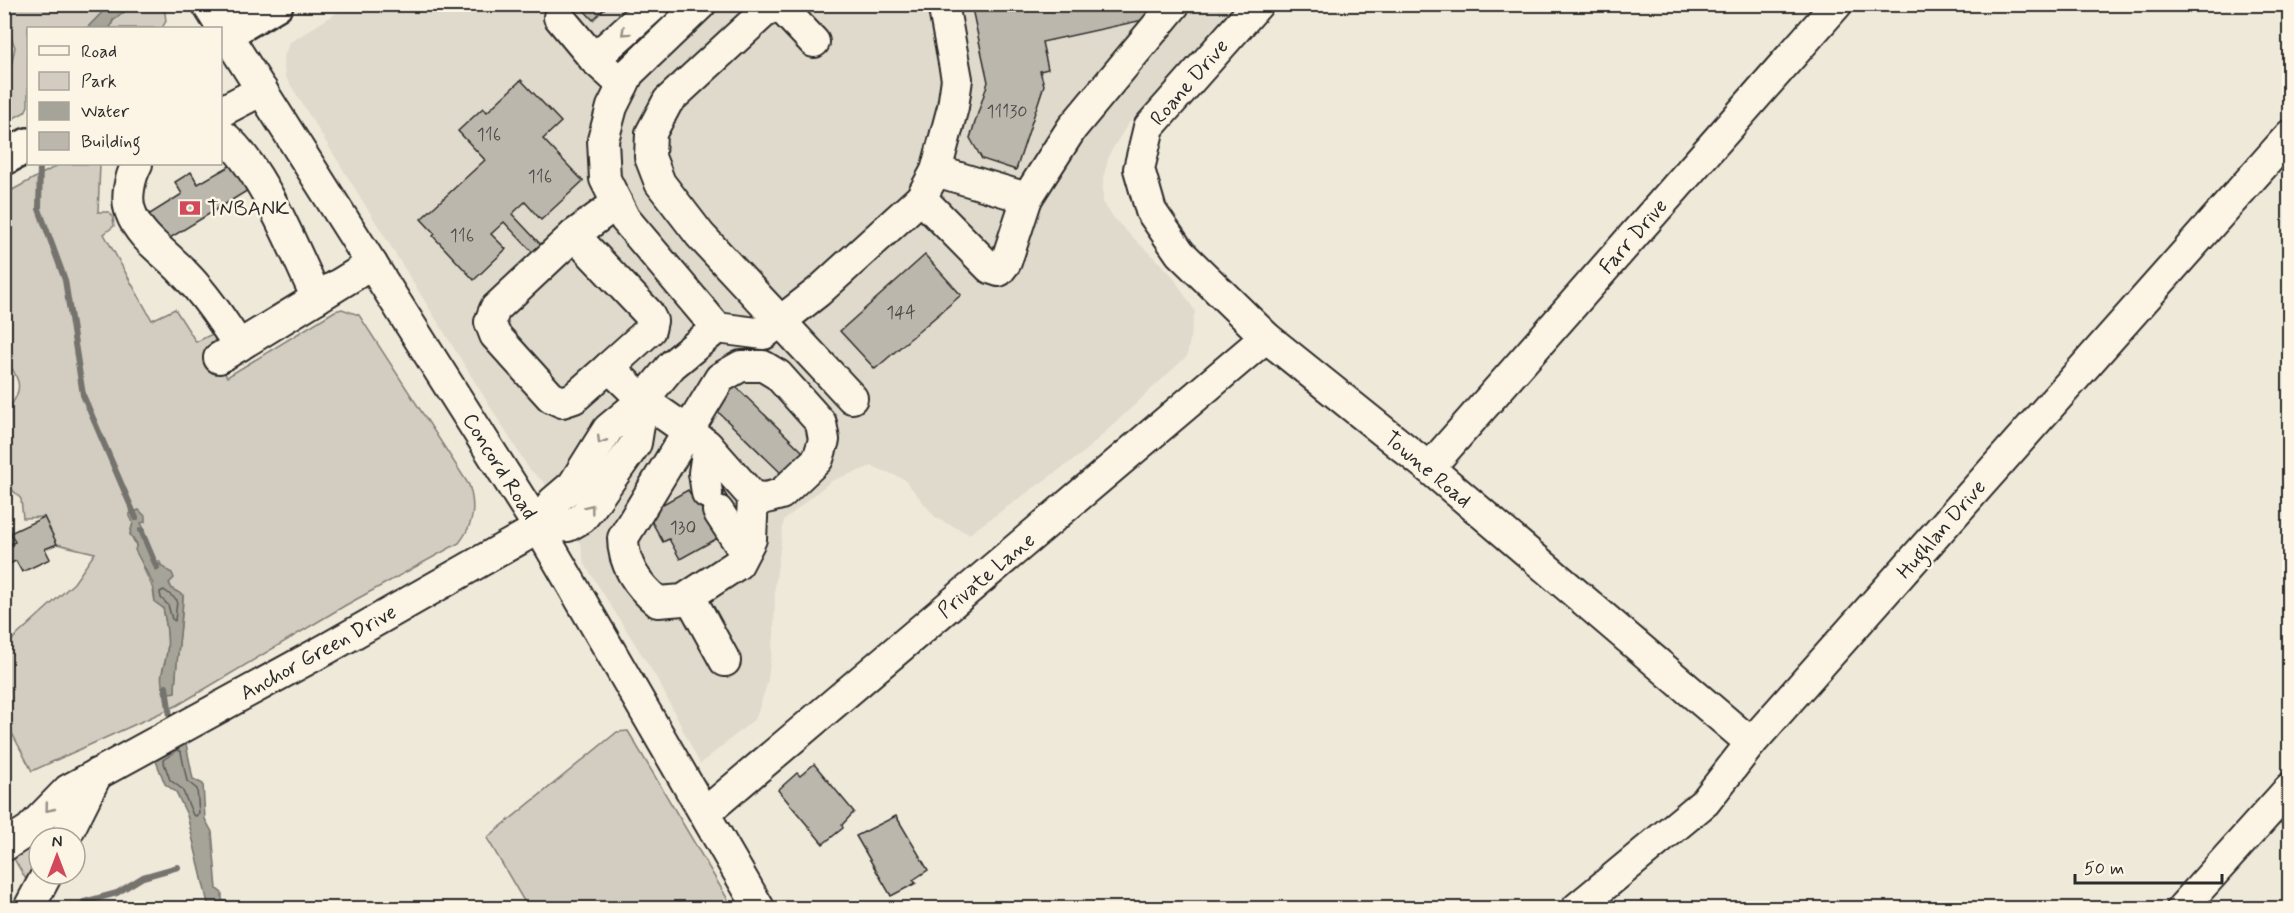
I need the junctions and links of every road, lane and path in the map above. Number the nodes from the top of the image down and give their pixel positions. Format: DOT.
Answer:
graph roads {
  1 [pos="207,4"];
  2 [pos="276,4"];
  3 [pos="655,4"];
  4 [pos="775,4"];
  5 [pos="943,4"];
  6 [pos="1175,4"];
  7 [pos="1258,4"];
  8 [pos="1837,4"];
  9 [pos="694,7"];
  10 [pos="559,17"];
  11 [pos="219,27"];
  12 [pos="223,35"];
  13 [pos="814,42"];
  14 [pos="594,59"];
  15 [pos="623,85"];
  16 [pos="262,90"];
  17 [pos="222,111"];
  18 [pos="222,135"];
  19 [pos="2289,135"];
  20 [pos="136,165"];
  21 [pos="1139,170"];
  22 [pos="936,171"];
  23 [pos="921,198"];
  24 [pos="1027,198"];
  25 [pos="617,203"];
  26 [pos="574,235"];
  27 [pos="372,264"];
  28 [pos="317,298"];
  29 [pos="779,322"];
  30 [pos="717,328"];
  31 [pos="1266,337"];
  32 [pos="609,367"];
  33 [pos="852,398"];
  34 [pos="643,400"];
  35 [pos="699,439"];
  36 [pos="1429,468"];
  37 [pos="753,497"];
  38 [pos="539,528"];
  39 [pos="744,551"];
  40 [pos="690,597"];
  41 [pos="725,661"];
  42 [pos="1751,743"];
  43 [pos="97,774"];
  44 [pos="2289,788"];
  45 [pos="706,813"];
  46 [pos="71,826"];
  47 [pos="4,846"];
  48 [pos="41,886"];
  49 [pos="29,909"];
  50 [pos="759,909"];
  51 [pos="1577,909"];
  52 [pos="2182,909"];
  1 -- 11 [label="street, Concord Road"];
  2 -- 12 [label="main road"];
  3 -- 14 [label="street, one-way"];
  4 -- 13 [label="street"];
  4 -- 29 [label="street"];
  5 -- 22 [label="street"];
  6 -- 24 [label="street"];
  7 -- 21 [label="street, Roane Drive"];
  8 -- 36 [label="street, Farr Drive"];
  9 -- 15 [label="street"];
  10 -- 14 [label="street"];
  12 -- 16 [label="street, Concord Road"];
  14 -- 15 [label="street"];
  15 -- 25 [label="street"];
  16 -- 17 [label="street"];
  16 -- 27 [label="street, Concord Road"];
  18 -- 28 [label="street"];
  19 -- 42 [label="street, Hughlan Drive"];
  20 -- 28 [label="street"];
  21 -- 31 [label="street, Towne Road"];
  22 -- 23 [label="street"];
  22 -- 24 [label="street"];
  23 -- 24 [label="street"];
  23 -- 29 [label="street"];
  25 -- 26 [label="street"];
  25 -- 30 [label="street"];
  26 -- 32 [label="street"];
  26 -- 32 [label="street"];
  27 -- 28 [label="street"];
  27 -- 38 [label="street, Concord Road"];
  29 -- 30 [label="street"];
  29 -- 33 [label="street"];
  30 -- 34 [label="street"];
  31 -- 36 [label="street, Towne Road"];
  31 -- 45 [label="street, Private Lane"];
  32 -- 34 [label="street"];
  34 -- 35 [label="street"];
  34 -- 38 [label="street"];
  35 -- 37 [label="street"];
  35 -- 37 [label="street"];
  35 -- 39 [label="street"];
  35 -- 40 [label="street"];
  36 -- 42 [label="street, Towne Road"];
  37 -- 39 [label="street"];
  38 -- 43 [label="street, Anchor Green Drive"];
  38 -- 45 [label="street, Concord Road"];
  39 -- 40 [label="street"];
  40 -- 41 [label="street"];
  42 -- 51 [label="street, Hughlan Drive"];
  43 -- 46 [label="street"];
  43 -- 47 [label="street, Anchor Green Drive, one-way"];
  44 -- 52 [label="street"];
  45 -- 50 [label="street, Concord Road"];
  48 -- 49 [label="street"];
}
